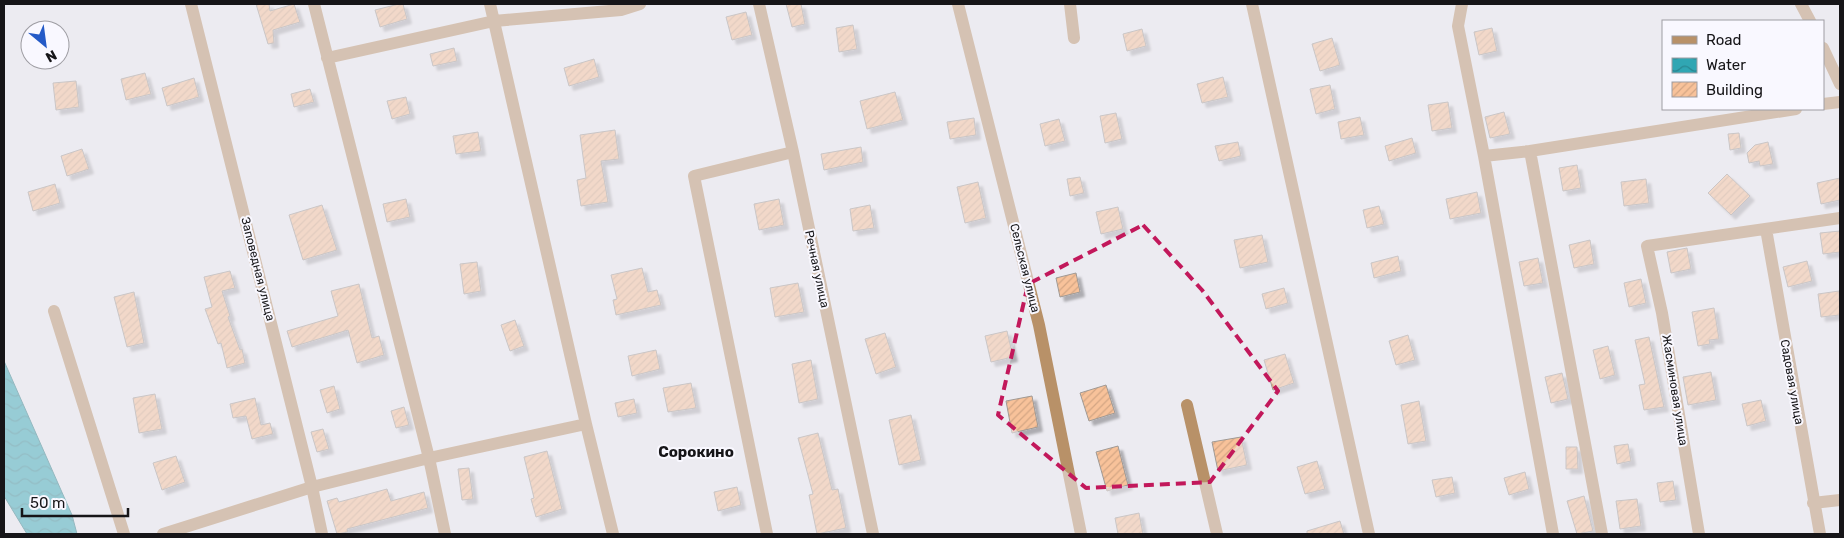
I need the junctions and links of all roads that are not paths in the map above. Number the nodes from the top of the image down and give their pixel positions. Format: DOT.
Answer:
graph roads {
  1 [pos="191,4"];
  2 [pos="314,4"];
  3 [pos="490,4"];
  4 [pos="640,4"];
  5 [pos="759,4"];
  6 [pos="958,4"];
  7 [pos="1070,4"];
  8 [pos="1252,4"];
  9 [pos="1462,4"];
  10 [pos="1801,4"];
  11 [pos="1809,20"];
  12 [pos="494,21"];
  13 [pos="1074,38"];
  14 [pos="1824,50"];
  15 [pos="327,58"];
  16 [pos="1840,84"];
  17 [pos="1840,102"];
  18 [pos="1824,104"];
  19 [pos="1790,110"];
  20 [pos="1530,151"];
  21 [pos="793,152"];
  22 [pos="1484,156"];
  23 [pos="1840,218"];
  24 [pos="1766,229"];
  25 [pos="54,311"];
  26 [pos="1187,405"];
  27 [pos="586,424"];
  28 [pos="429,458"];
  29 [pos="312,488"];
  30 [pos="1840,500"];
  31 [pos="1814,504"];
  32 [pos="124,534"];
  33 [pos="163,534"];
  34 [pos="322,534"];
  35 [pos="445,534"];
  36 [pos="613,534"];
  37 [pos="767,534"];
  38 [pos="873,534"];
  39 [pos="1081,534"];
  40 [pos="1217,534"];
  41 [pos="1369,534"];
  42 [pos="1553,534"];
  43 [pos="1602,534"];
  44 [pos="1699,534"];
  45 [pos="1820,534"];
  1 -- 29 [label="street, Заповедная улица"];
  2 -- 15 [label="street"];
  3 -- 12 [label="street"];
  4 -- 12 [label="street"];
  5 -- 21 [label="street, Речная улица"];
  6 -- 39 [label="street, Сельская улица"];
  7 -- 13 [label="street"];
  8 -- 41 [label="street"];
  9 -- 22 [label="street"];
  10 -- 11 [label="street"];
  12 -- 15 [label="street"];
  12 -- 27 [label="street"];
  14 -- 16 [label="street"];
  15 -- 28 [label="street"];
  17 -- 18 [label="street"];
  19 -- 20 [label="street"];
  20 -- 22 [label="street"];
  20 -- 43 [label="street"];
  21 -- 37 [label="street"];
  21 -- 38 [label="street, Речная улица"];
  22 -- 42 [label="street"];
  23 -- 24 [label="street"];
  24 -- 31 [label="street, Садовая улица"];
  24 -- 44 [label="street, Жасминовая улица"];
  25 -- 32 [label="street"];
  26 -- 40 [label="street"];
  27 -- 28 [label="street"];
  27 -- 36 [label="street"];
  28 -- 29 [label="street"];
  28 -- 35 [label="street"];
  29 -- 33 [label="street"];
  29 -- 34 [label="street, Заповедная улица"];
  30 -- 31 [label="street"];
  31 -- 45 [label="street, Садовая улица"];
}
